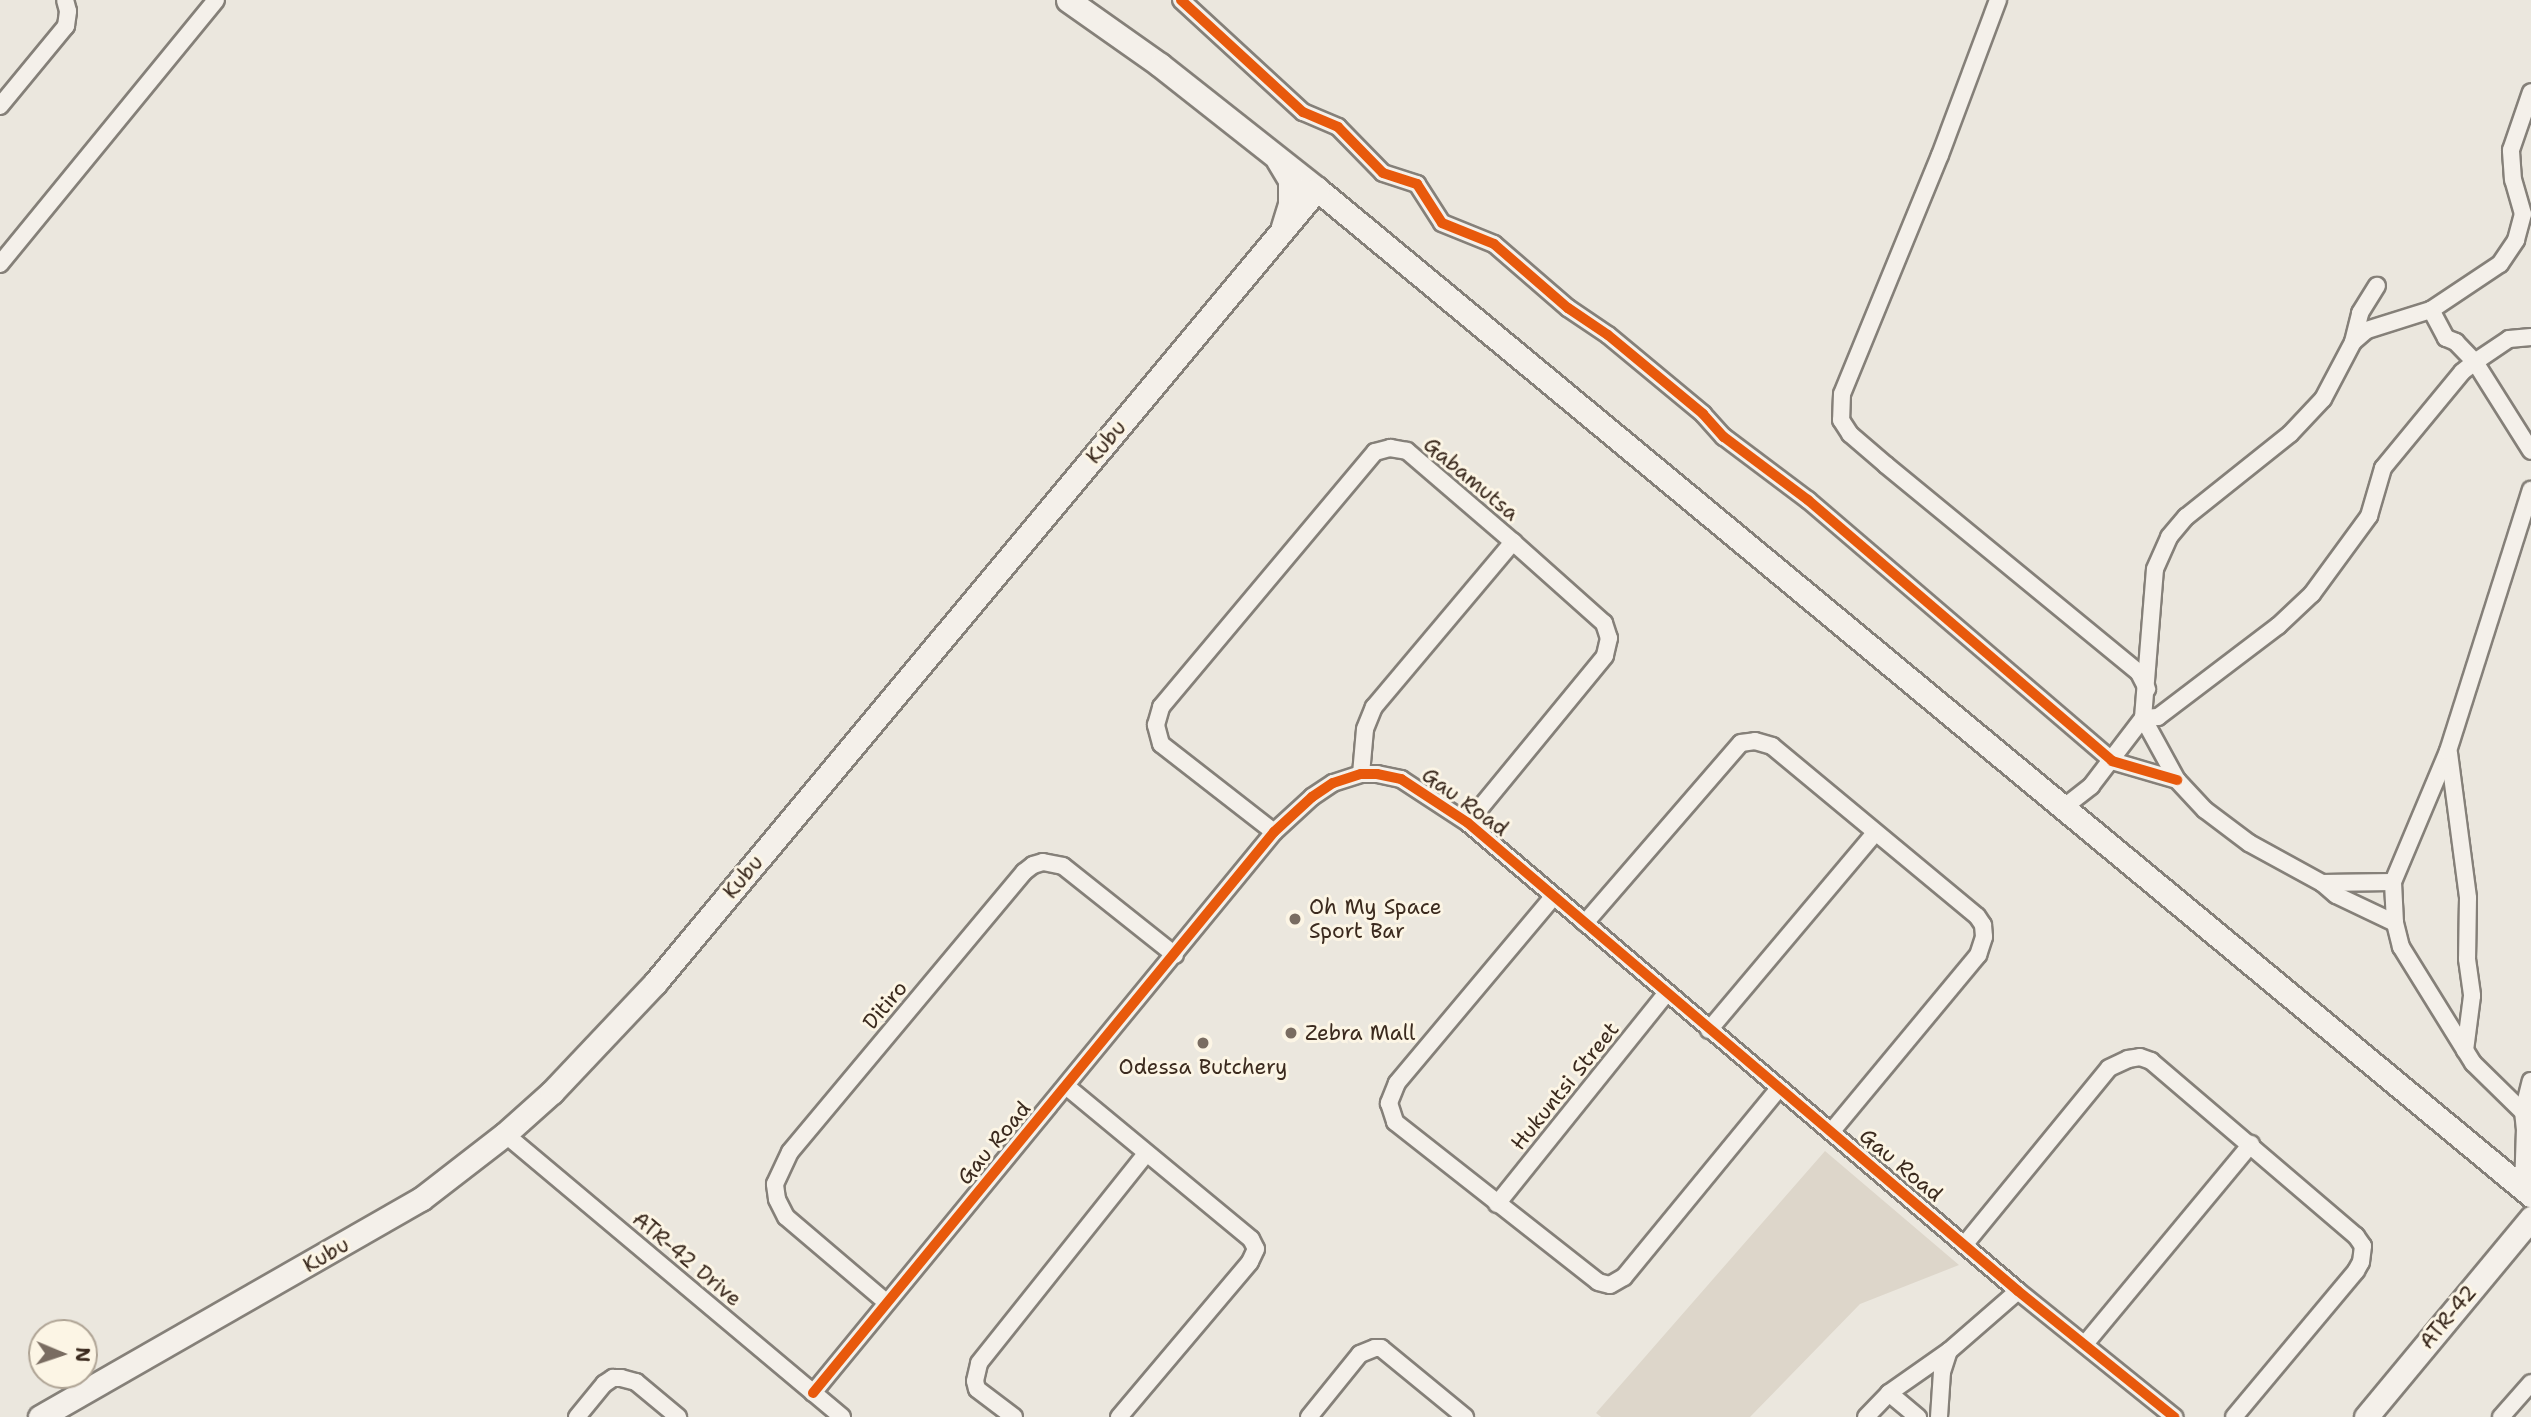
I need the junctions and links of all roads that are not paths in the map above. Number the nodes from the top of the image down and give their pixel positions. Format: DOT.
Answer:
graph roads {
  1 [pos="65,0"];
  2 [pos="216,0"];
  3 [pos="1068,0"];
  4 [pos="1181,0"];
  5 [pos="1998,0"];
  6 [pos="2531,93"];
  7 [pos="0,106"];
  8 [pos="1277,157"];
  9 [pos="1317,189"];
  10 [pos="2527,221"];
  11 [pos="1282,230"];
  12 [pos="0,264"];
  13 [pos="2377,286"];
  14 [pos="2431,310"];
  15 [pos="2531,337"];
  16 [pos="2353,342"];
  17 [pos="2475,362"];
  18 [pos="2531,451"];
  19 [pos="2531,490"];
  20 [pos="1513,542"];
  21 [pos="2147,689"];
  22 [pos="2143,718"];
  23 [pos="2448,751"];
  24 [pos="2112,761"];
  25 [pos="1361,774"];
  26 [pos="2177,780"];
  27 [pos="2063,808"];
  28 [pos="1468,823"];
  29 [pos="1274,832"];
  30 [pos="1875,834"];
  31 [pos="2393,882"];
  32 [pos="2322,883"];
  33 [pos="1553,897"];
  34 [pos="1585,923"];
  35 [pos="2395,923"];
  36 [pos="1175,955"];
  37 [pos="1666,994"];
  38 [pos="1709,1030"];
  39 [pos="2465,1051"];
  40 [pos="2530,1084"];
  41 [pos="1066,1086"];
  42 [pos="1779,1088"];
  43 [pos="2523,1112"];
  44 [pos="1832,1131"];
  45 [pos="505,1133"];
  46 [pos="2251,1144"];
  47 [pos="1146,1154"];
  48 [pos="2527,1192"];
  49 [pos="1497,1204"];
  50 [pos="2531,1218"];
  51 [pos="1965,1244"];
  52 [pos="2018,1291"];
  53 [pos="886,1302"];
  54 [pos="2085,1344"];
  55 [pos="1949,1351"];
  56 [pos="2531,1383"];
  57 [pos="813,1392"];
  58 [pos="1889,1393"];
  59 [pos="2370,1415"];
  60 [pos="40,1417"];
  61 [pos="577,1417"];
  62 [pos="678,1417"];
  63 [pos="842,1417"];
  64 [pos="1014,1417"];
  65 [pos="1119,1417"];
  66 [pos="1309,1417"];
  67 [pos="1465,1417"];
  68 [pos="1866,1417"];
  69 [pos="1918,1417"];
  70 [pos="1939,1417"];
  71 [pos="2174,1417"];
  72 [pos="2234,1417"];
  73 [pos="2501,1417"];
  1 -- 7 [label="street"];
  2 -- 12 [label="street"];
  3 -- 8 [label="main road"];
  4 -- 24 [label="street"];
  5 -- 21 [label="street"];
  6 -- 10 [label="street"];
  8 -- 9 [label="main road"];
  8 -- 11 [label="main road"];
  9 -- 11 [label="main road, Kubu"];
  9 -- 27 [label="main road"];
  10 -- 14 [label="street"];
  11 -- 45 [label="main road, Kubu"];
  13 -- 16 [label="street"];
  14 -- 16 [label="street"];
  14 -- 17 [label="street"];
  15 -- 17 [label="street"];
  16 -- 21 [label="street"];
  17 -- 18 [label="street"];
  17 -- 22 [label="street"];
  19 -- 23 [label="street"];
  20 -- 25 [label="street"];
  20 -- 28 [label="street, Gabamutsa"];
  20 -- 29 [label="street, Gabamutsa"];
  21 -- 22 [label="street"];
  22 -- 24 [label="street"];
  22 -- 26 [label="street"];
  23 -- 31 [label="street"];
  23 -- 39 [label="street"];
  24 -- 26 [label="street"];
  24 -- 27 [label="street"];
  25 -- 28 [label="street, Gau Road"];
  25 -- 29 [label="street, Gau Road"];
  26 -- 32 [label="street"];
  27 -- 48 [label="main road"];
  28 -- 33 [label="street, Gau Road"];
  29 -- 36 [label="street, Gau Road"];
  30 -- 34 [label="street"];
  30 -- 38 [label="street"];
  30 -- 44 [label="street"];
  31 -- 32 [label="street"];
  31 -- 35 [label="street"];
  32 -- 35 [label="street"];
  33 -- 34 [label="street, Gau Road"];
  33 -- 49 [label="street"];
  34 -- 37 [label="street, Gau Road"];
  35 -- 39 [label="street"];
  36 -- 41 [label="street, Gau Road"];
  36 -- 53 [label="street, Ditiro"];
  37 -- 38 [label="street, Gau Road"];
  37 -- 49 [label="street, Hukuntsi Street"];
  38 -- 42 [label="street, Gau Road"];
  39 -- 43 [label="street"];
  40 -- 43 [label="street"];
  41 -- 47 [label="street"];
  41 -- 53 [label="street, Gau Road"];
  42 -- 44 [label="street, Gau Road"];
  42 -- 49 [label="street"];
  43 -- 48 [label="street"];
  44 -- 51 [label="street, Gau Road"];
  45 -- 57 [label="street, ATR-42 Drive"];
  45 -- 60 [label="main road, Kubu"];
  46 -- 51 [label="street"];
  46 -- 54 [label="street"];
  46 -- 72 [label="street"];
  47 -- 64 [label="street"];
  47 -- 65 [label="street"];
  50 -- 59 [label="main road, ATR-42"];
  51 -- 52 [label="street, Gau Road"];
  52 -- 54 [label="street, Gau Road"];
  52 -- 55 [label="street"];
  53 -- 57 [label="street, Gau Road"];
  54 -- 71 [label="street, Gau Road"];
  55 -- 58 [label="street"];
  55 -- 70 [label="street"];
  56 -- 73 [label="street"];
  57 -- 63 [label="street, ATR-42 Drive"];
  58 -- 68 [label="street"];
  58 -- 69 [label="street"];
  61 -- 62 [label="street"];
  66 -- 67 [label="street"];
}
